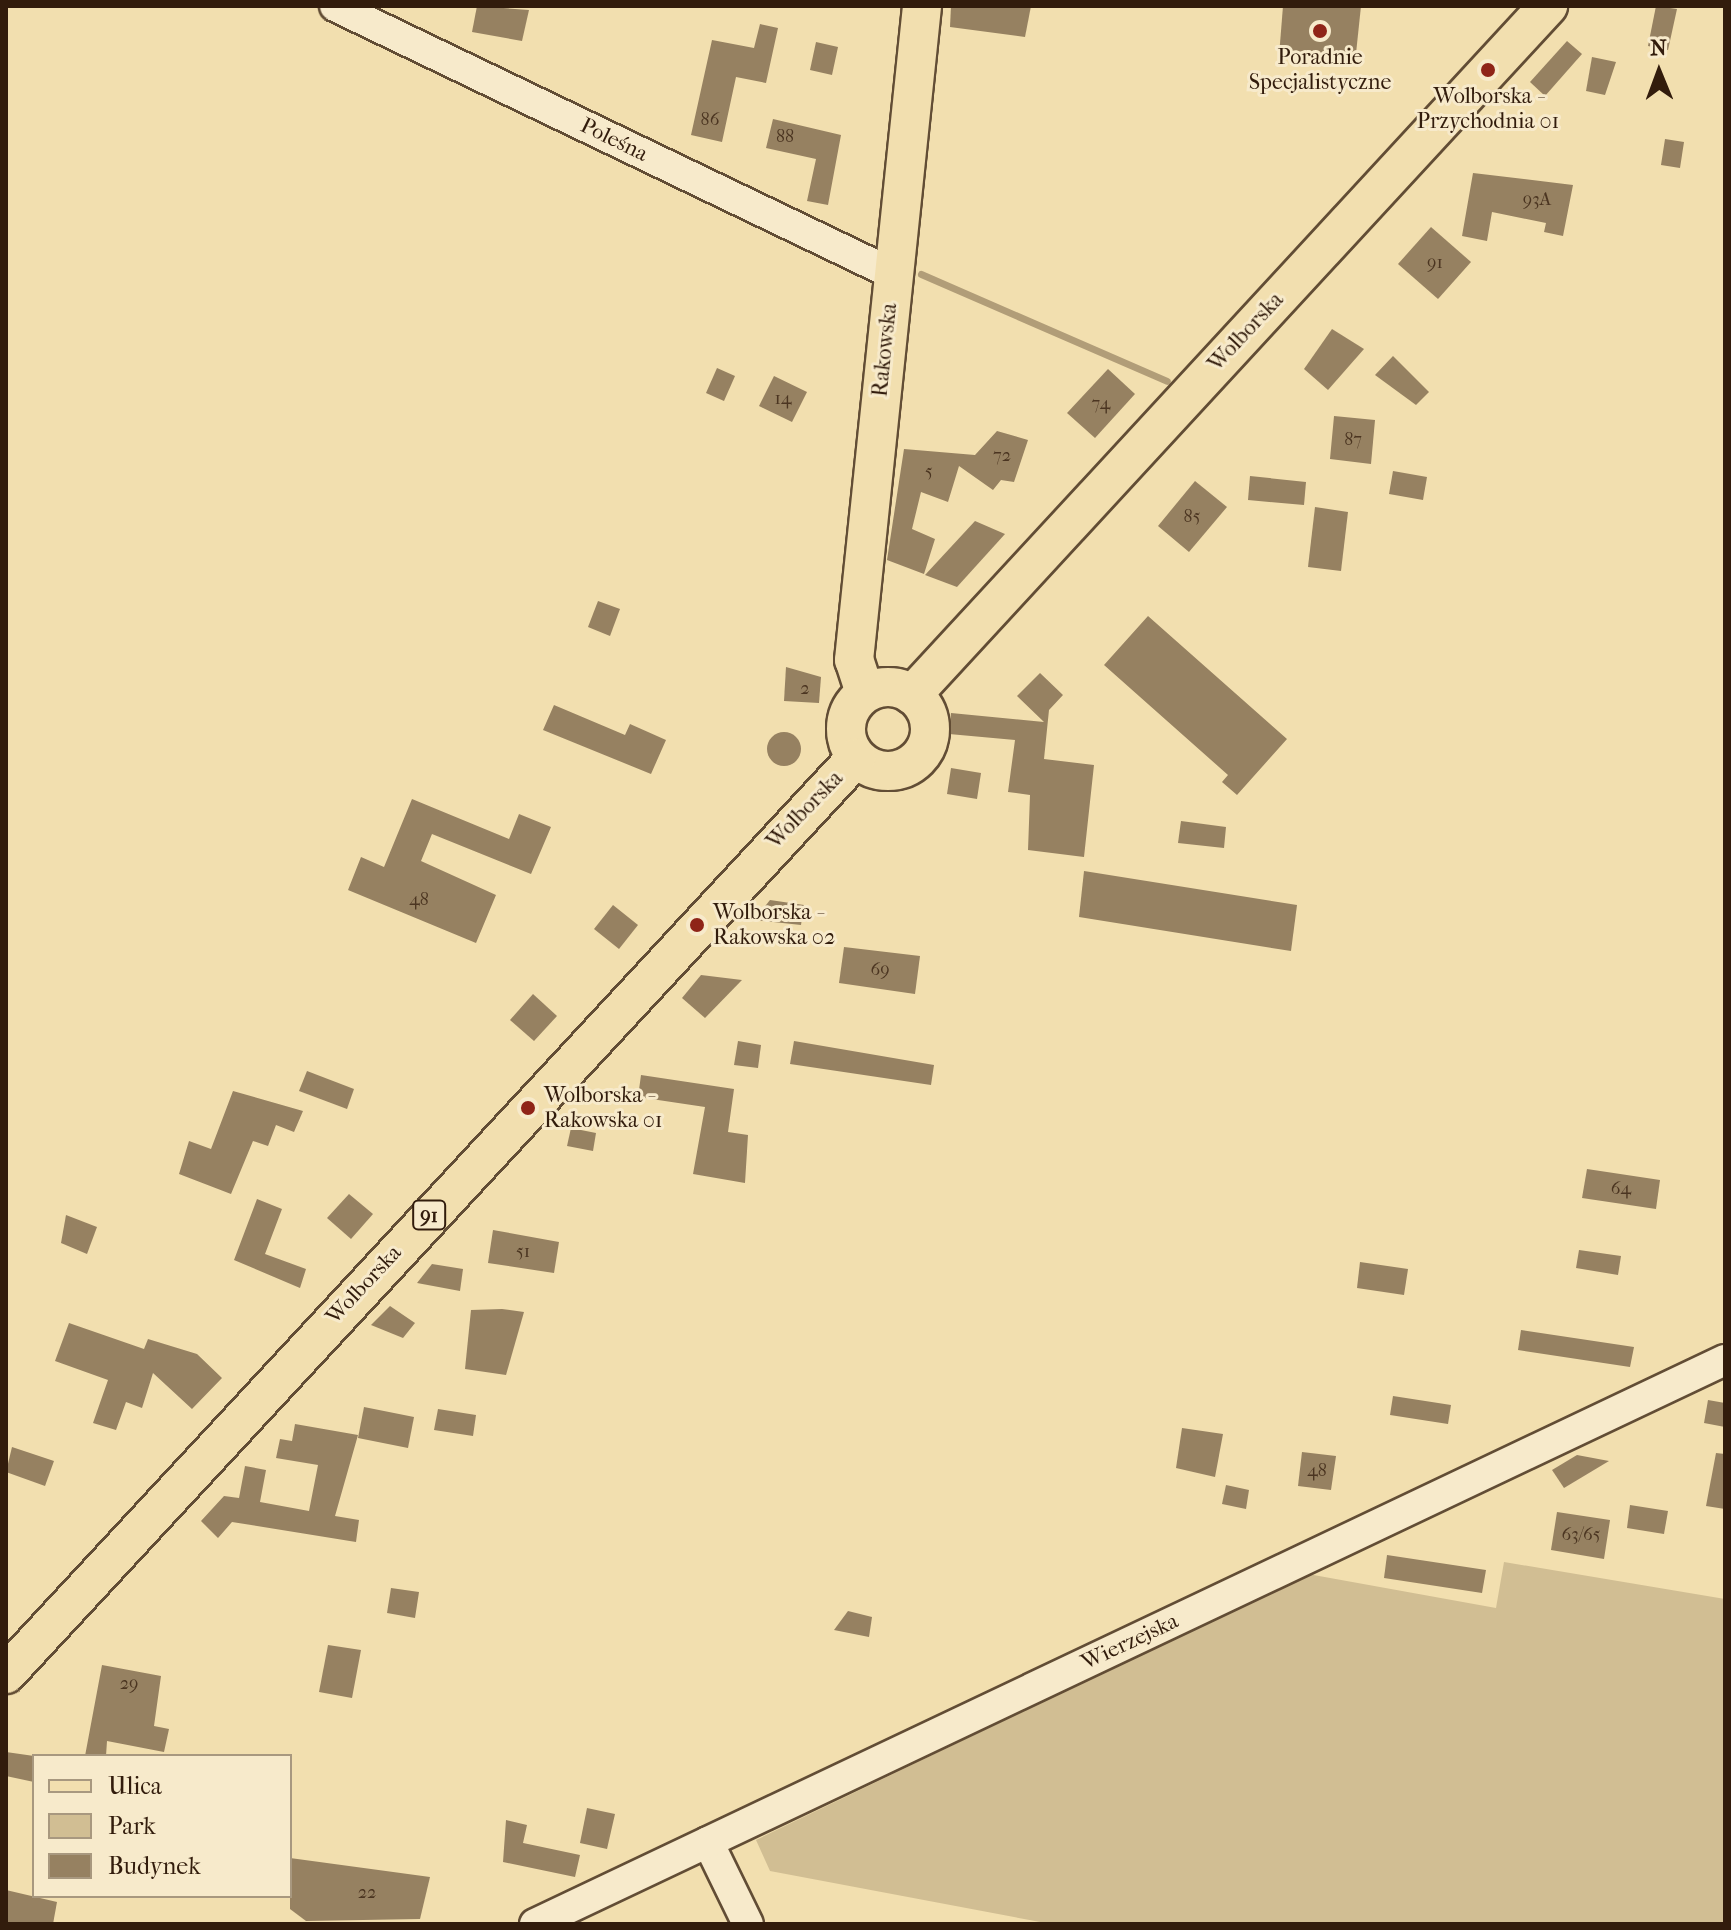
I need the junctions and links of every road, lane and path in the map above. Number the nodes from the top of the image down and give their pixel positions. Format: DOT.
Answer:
graph roads {
  1 [pos="335,6"];
  2 [pos="922,6"];
  3 [pos="1548,6"];
  4 [pos="893,274"];
  5 [pos="865,693"];
  6 [pos="912,695"];
  7 [pos="856,758"];
  8 [pos="1725,1360"];
  9 [pos="6,1674"];
  10 [pos="708,1842"];
  11 [pos="535,1924"];
  12 [pos="748,1924"];
  1 -- 4 [label="street, Poleśna"];
  2 -- 4 [label="main road, Rakowska"];
  3 -- 6 [label="main road, Wolborska"];
  4 -- 5 [label="main road, Rakowska"];
  5 -- 6 [label="main road"];
  5 -- 7 [label="main road"];
  6 -- 7 [label="main road"];
  7 -- 9 [label="main road, Wolborska / 91"];
  8 -- 10 [label="street, Wierzejska"];
  10 -- 11 [label="street, Wierzejska"];
  10 -- 12 [label="street"];
}
